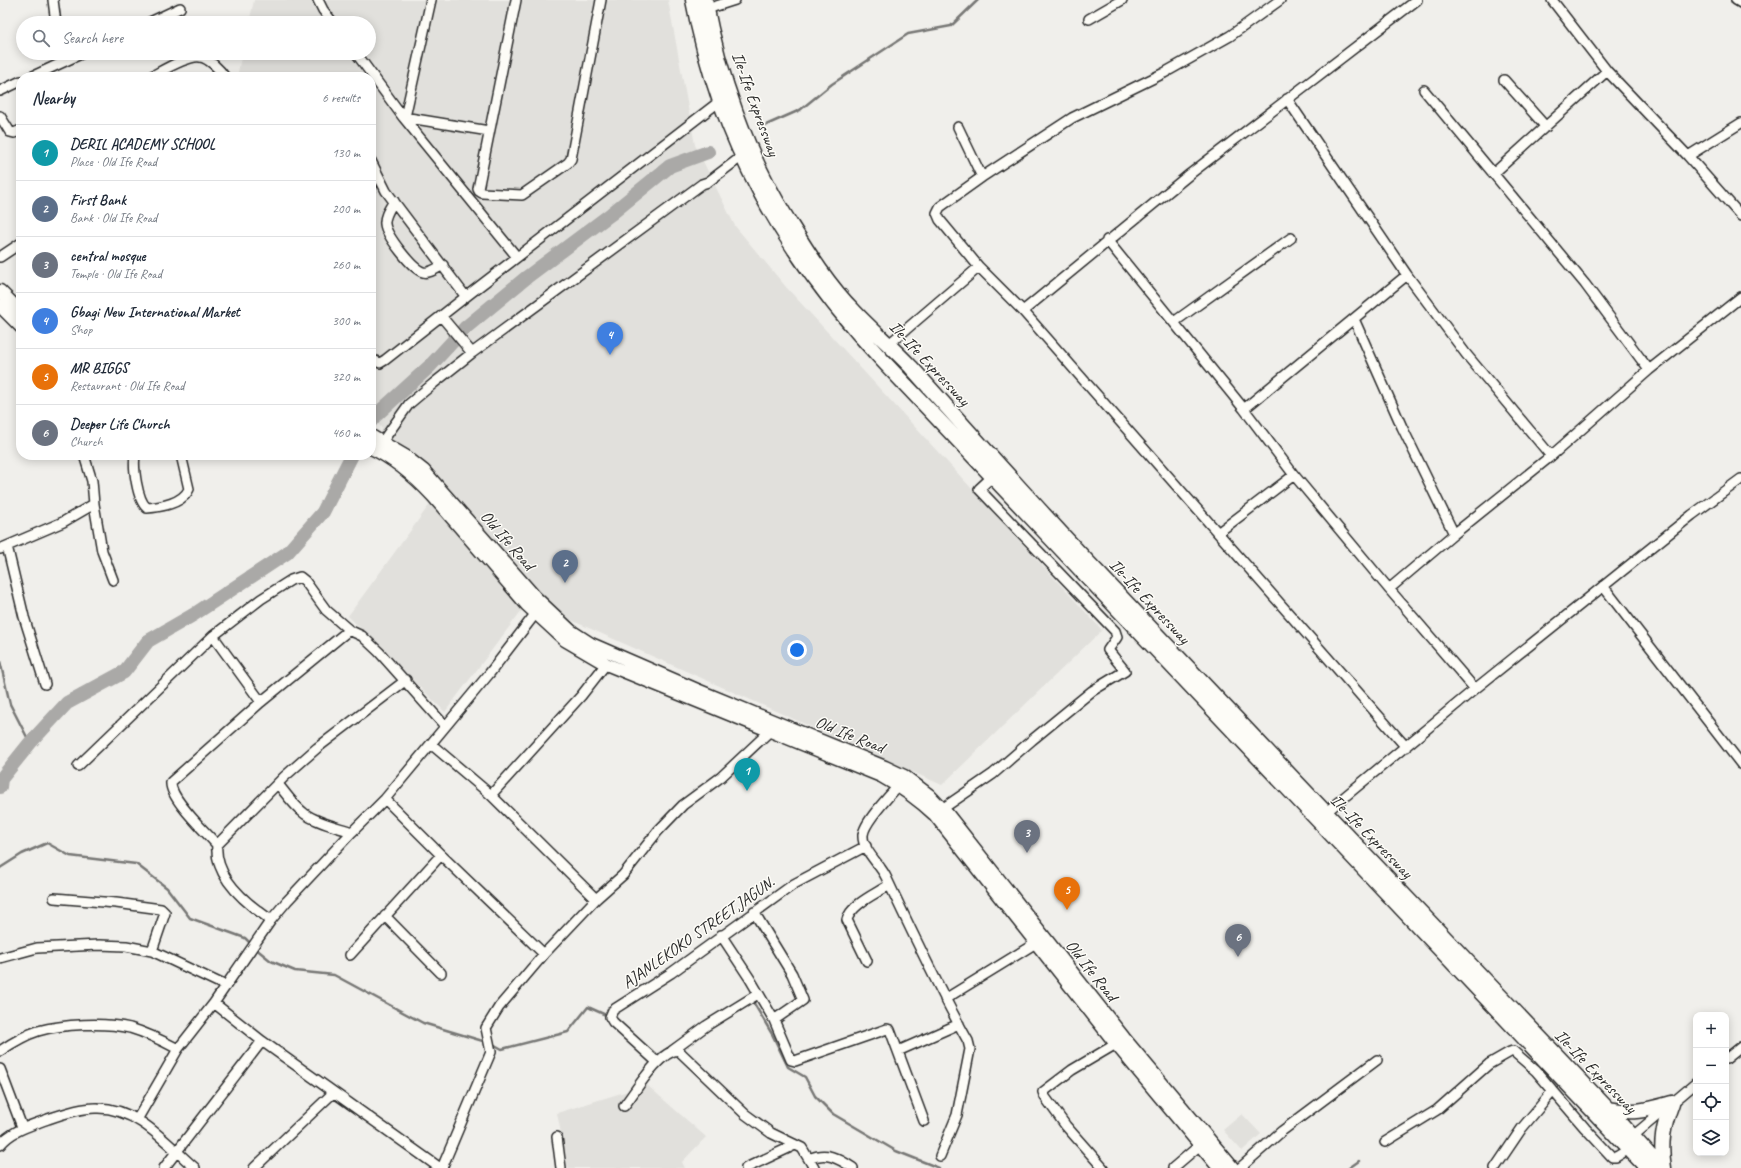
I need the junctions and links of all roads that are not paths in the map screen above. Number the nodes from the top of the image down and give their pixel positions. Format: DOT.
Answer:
graph roads {
  1 [pos="53,0"];
  2 [pos="318,0"];
  3 [pos="431,0"];
  4 [pos="516,0"];
  5 [pos="600,0"];
  6 [pos="693,0"];
  7 [pos="735,0"];
  8 [pos="1122,0"];
  9 [pos="1280,0"];
  10 [pos="1417,0"];
  11 [pos="1552,0"];
  12 [pos="1736,0"];
  13 [pos="1741,3"];
  14 [pos="706,5"];
  15 [pos="180,8"];
  16 [pos="55,16"];
  17 [pos="163,16"];
  18 [pos="328,16"];
  19 [pos="1089,19"];
  20 [pos="61,60"];
  21 [pos="68,60"];
  22 [pos="187,60"];
  23 [pos="206,60"];
  24 [pos="361,60"];
  25 [pos="61,63"];
  26 [pos="1607,71"];
  27 [pos="42,72"];
  28 [pos="161,72"];
  29 [pos="221,72"];
  30 [pos="370,72"];
  31 [pos="376,80"];
  32 [pos="1504,80"];
  33 [pos="16,83"];
  34 [pos="1424,90"];
  35 [pos="0,91"];
  36 [pos="1287,99"];
  37 [pos="720,101"];
  38 [pos="0,116"];
  39 [pos="404,117"];
  40 [pos="1741,123"];
  41 [pos="958,127"];
  42 [pos="1546,127"];
  43 [pos="490,131"];
  44 [pos="16,132"];
  45 [pos="1688,156"];
  46 [pos="741,157"];
  47 [pos="376,172"];
  48 [pos="1493,174"];
  49 [pos="982,177"];
  50 [pos="479,192"];
  51 [pos="471,200"];
  52 [pos="394,201"];
  53 [pos="1741,216"];
  54 [pos="1291,238"];
  55 [pos="1107,240"];
  56 [pos="16,246"];
  57 [pos="0,257"];
  58 [pos="517,257"];
  59 [pos="443,266"];
  60 [pos="979,267"];
  61 [pos="1407,275"];
  62 [pos="468,295"];
  63 [pos="1741,297"];
  64 [pos="1,298"];
  65 [pos="16,308"];
  66 [pos="1023,311"];
  67 [pos="442,318"];
  68 [pos="1354,319"];
  69 [pos="16,320"];
  70 [pos="1174,322"];
  71 [pos="889,344"];
  72 [pos="470,352"];
  73 [pos="376,361"];
  74 [pos="1650,370"];
  75 [pos="1244,409"];
  76 [pos="376,439"];
  77 [pos="376,451"];
  78 [pos="1551,456"];
  79 [pos="86,460"];
  80 [pos="134,460"];
  81 [pos="182,460"];
  82 [pos="420,475"];
  83 [pos="1294,475"];
  84 [pos="993,476"];
  85 [pos="1741,479"];
  86 [pos="94,504"];
  87 [pos="1219,532"];
  88 [pos="1454,534"];
  89 [pos="3,548"];
  90 [pos="113,580"];
  91 [pos="1603,586"];
  92 [pos="1389,589"];
  93 [pos="536,613"];
  94 [pos="348,630"];
  95 [pos="213,636"];
  96 [pos="606,664"];
  97 [pos="406,680"];
  98 [pos="45,684"];
  99 [pos="1475,689"];
  100 [pos="695,695"];
  101 [pos="261,702"];
  102 [pos="445,726"];
  103 [pos="770,731"];
  104 [pos="431,744"];
  105 [pos="1406,747"];
  106 [pos="1741,764"];
  107 [pos="78,766"];
  108 [pos="278,784"];
  109 [pos="898,785"];
  110 [pos="491,795"];
  111 [pos="385,800"];
  112 [pos="942,809"];
  113 [pos="1326,813"];
  114 [pos="352,832"];
  115 [pos="217,845"];
  116 [pos="866,846"];
  117 [pos="440,855"];
  118 [pos="890,885"];
  119 [pos="54,898"];
  120 [pos="596,899"];
  121 [pos="754,912"];
  122 [pos="385,916"];
  123 [pos="271,920"];
  124 [pos="721,936"];
  125 [pos="1036,943"];
  126 [pos="152,951"];
  127 [pos="350,954"];
  128 [pos="544,954"];
  129 [pos="0,958"];
  130 [pos="867,961"];
  131 [pos="441,973"];
  132 [pos="226,986"];
  133 [pos="1079,990"];
  134 [pos="758,994"];
  135 [pos="945,999"];
  136 [pos="214,1003"];
  137 [pos="774,1020"];
  138 [pos="958,1024"];
  139 [pos="262,1041"];
  140 [pos="1116,1044"];
  141 [pos="1741,1047"];
  142 [pos="178,1049"];
  143 [pos="0,1050"];
  144 [pos="672,1051"];
  145 [pos="898,1051"];
  146 [pos="1729,1057"];
  147 [pos="1377,1060"];
  148 [pos="657,1062"];
  149 [pos="0,1070"];
  150 [pos="1695,1084"];
  151 [pos="1553,1091"];
  152 [pos="333,1092"];
  153 [pos="1672,1103"];
  154 [pos="624,1106"];
  155 [pos="1608,1109"];
  156 [pos="138,1118"];
  157 [pos="924,1121"];
  158 [pos="22,1127"];
  159 [pos="557,1137"];
  160 [pos="1385,1142"];
  161 [pos="1631,1142"];
  162 [pos="0,1145"];
  163 [pos="795,1145"];
  164 [pos="1200,1145"];
  165 [pos="176,1151"];
  166 [pos="940,1156"];
  167 [pos="809,1159"];
  168 [pos="164,1168"];
  169 [pos="195,1168"];
  170 [pos="254,1168"];
  171 [pos="441,1168"];
  172 [pos="561,1168"];
  173 [pos="746,1168"];
  174 [pos="814,1168"];
  175 [pos="853,1168"];
  176 [pos="1103,1168"];
  177 [pos="1173,1168"];
  178 [pos="1219,1168"];
  179 [pos="1233,1168"];
  180 [pos="1240,1168"];
  181 [pos="1495,1168"];
  182 [pos="1647,1168"];
  183 [pos="1662,1168"];
  1 -- 16 [label="street"];
  2 -- 18 [label="street"];
  3 -- 39 [label="street"];
  4 -- 43 [label="street"];
  5 -- 50 [label="street"];
  6 -- 37 [label="highway, Ile-Ife Expressway"];
  7 -- 14 [label="street"];
  8 -- 19 [label="street"];
  9 -- 49 [label="street"];
  10 -- 36 [label="street"];
  11 -- 26 [label="street"];
  12 -- 13 [label="street"];
  14 -- 71 [label="highway, Ile-Ife Expressway"];
  15 -- 17 [label="street"];
  20 -- 25 [label="street"];
  21 -- 25 [label="street"];
  22 -- 28 [label="street"];
  23 -- 29 [label="street"];
  24 -- 30 [label="street"];
  25 -- 27 [label="street"];
  26 -- 42 [label="street"];
  26 -- 45 [label="street"];
  31 -- 39 [label="street"];
  32 -- 42 [label="street"];
  33 -- 35 [label="street"];
  34 -- 48 [label="street"];
  36 -- 55 [label="street"];
  36 -- 61 [label="street"];
  37 -- 46 [label="highway, Ile-Ife Expressway"];
  37 -- 58 [label="street"];
  38 -- 44 [label="street"];
  39 -- 43 [label="street"];
  39 -- 51 [label="street"];
  40 -- 45 [label="street"];
  41 -- 49 [label="street"];
  42 -- 48 [label="street"];
  43 -- 50 [label="street"];
  45 -- 53 [label="street"];
  46 -- 72 [label="street"];
  46 -- 84 [label="highway, Ile-Ife Expressway"];
  47 -- 52 [label="street"];
  48 -- 74 [label="street"];
  49 -- 60 [label="street"];
  50 -- 51 [label="street"];
  51 -- 58 [label="street"];
  52 -- 59 [label="street"];
  52 -- 59 [label="street"];
  54 -- 70 [label="street"];
  55 -- 66 [label="street"];
  55 -- 70 [label="street"];
  56 -- 57 [label="street"];
  58 -- 62 [label="street"];
  59 -- 62 [label="street"];
  60 -- 66 [label="street"];
  60 -- 71 [label="street"];
  61 -- 68 [label="street"];
  61 -- 78 [label="street"];
  62 -- 67 [label="street"];
  63 -- 74 [label="street"];
  64 -- 65 [label="main road"];
  64 -- 69 [label="main road"];
  66 -- 87 [label="street"];
  67 -- 72 [label="street"];
  67 -- 73 [label="street"];
  68 -- 75 [label="street"];
  68 -- 88 [label="street"];
  70 -- 75 [label="street"];
  71 -- 113 [label="highway, Ile-Ife Expressway"];
  72 -- 76 [label="street"];
  74 -- 78 [label="street"];
  75 -- 83 [label="street"];
  76 -- 82 [label="main road, Old Ife Road"];
  77 -- 82 [label="main road, Old Ife Road"];
  78 -- 88 [label="street"];
  79 -- 86 [label="street"];
  80 -- 81 [label="street"];
  82 -- 93 [label="main road, Old Ife Road"];
  82 -- 100 [label="main road, Old Ife Road"];
  83 -- 87 [label="street"];
  83 -- 92 [label="street"];
  84 -- 112 [label="street"];
  84 -- 161 [label="highway, Ile-Ife Expressway"];
  85 -- 91 [label="street"];
  86 -- 89 [label="street"];
  86 -- 90 [label="street"];
  87 -- 105 [label="street"];
  88 -- 92 [label="street"];
  89 -- 98 [label="street"];
  91 -- 99 [label="street"];
  91 -- 106 [label="street"];
  92 -- 99 [label="street"];
  93 -- 96 [label="main road, Old Ife Road"];
  93 -- 102 [label="street"];
  94 -- 95 [label="street"];
  94 -- 97 [label="street"];
  94 -- 101 [label="street"];
  95 -- 101 [label="street"];
  95 -- 107 [label="street"];
  96 -- 100 [label="main road, Old Ife Road"];
  96 -- 110 [label="street"];
  97 -- 102 [label="street"];
  97 -- 108 [label="street"];
  99 -- 105 [label="street"];
  100 -- 103 [label="main road, Old Ife Road"];
  100 -- 112 [label="main road, Old Ife Road"];
  101 -- 115 [label="street"];
  102 -- 104 [label="street"];
  103 -- 109 [label="main road, Old Ife Road"];
  103 -- 120 [label="street"];
  104 -- 110 [label="street"];
  104 -- 111 [label="street"];
  105 -- 113 [label="street"];
  108 -- 114 [label="street"];
  108 -- 115 [label="street"];
  109 -- 116 [label="street"];
  109 -- 125 [label="main road, Old Ife Road"];
  110 -- 120 [label="street"];
  111 -- 114 [label="street"];
  111 -- 117 [label="street"];
  112 -- 133 [label="main road, Old Ife Road"];
  113 -- 155 [label="highway, Ile-Ife Expressway"];
  114 -- 123 [label="street"];
  115 -- 123 [label="street"];
  116 -- 118 [label="street"];
  116 -- 121 [label="street, AJANLEKOKO STREET,JAGUN."];
  117 -- 122 [label="street"];
  117 -- 128 [label="street"];
  118 -- 130 [label="street"];
  118 -- 135 [label="street"];
  119 -- 126 [label="street"];
  120 -- 128 [label="street"];
  121 -- 124 [label="street, AJANLEKOKO STREET,JAGUN."];
  121 -- 137 [label="street"];
  122 -- 127 [label="street"];
  122 -- 131 [label="street"];
  123 -- 132 [label="street"];
  124 -- 134 [label="street"];
  124 -- 148 [label="street, AJANLEKOKO STREET,JAGUN."];
  125 -- 133 [label="main road, Old Ife Road"];
  125 -- 135 [label="street"];
  126 -- 129 [label="street"];
  126 -- 132 [label="street"];
  128 -- 171 [label="street"];
  132 -- 136 [label="street"];
  133 -- 140 [label="main road, Old Ife Road"];
  133 -- 179 [label="main road, Old Ife Road"];
  134 -- 137 [label="street"];
  134 -- 144 [label="street"];
  135 -- 138 [label="street"];
  136 -- 139 [label="street"];
  136 -- 142 [label="street"];
  137 -- 145 [label="street"];
  138 -- 145 [label="street"];
  138 -- 166 [label="street"];
  139 -- 152 [label="street"];
  139 -- 165 [label="street"];
  140 -- 164 [label="main road, Old Ife Road"];
  140 -- 176 [label="street"];
  141 -- 146 [label="street"];
  142 -- 143 [label="street"];
  142 -- 156 [label="street"];
  144 -- 148 [label="street"];
  144 -- 163 [label="street"];
  145 -- 157 [label="street"];
  147 -- 180 [label="street"];
  148 -- 154 [label="street"];
  149 -- 158 [label="street"];
  150 -- 153 [label="street"];
  151 -- 160 [label="street"];
  151 -- 161 [label="street"];
  151 -- 181 [label="street"];
  152 -- 170 [label="street"];
  152 -- 171 [label="street"];
  153 -- 155 [label="highway"];
  153 -- 161 [label="street"];
  153 -- 183 [label="highway"];
  155 -- 161 [label="highway, Ile-Ife Expressway"];
  156 -- 158 [label="street"];
  156 -- 165 [label="street"];
  158 -- 162 [label="street"];
  159 -- 172 [label="street"];
  161 -- 182 [label="highway, Ile-Ife Expressway"];
  161 -- 183 [label="highway, Ile-Ife Expressway"];
  163 -- 167 [label="street"];
  163 -- 173 [label="street"];
  164 -- 177 [label="street"];
  164 -- 178 [label="main road, Old Ife Road"];
  165 -- 168 [label="street"];
  165 -- 169 [label="street"];
  167 -- 174 [label="street"];
  167 -- 175 [label="street"];
}
